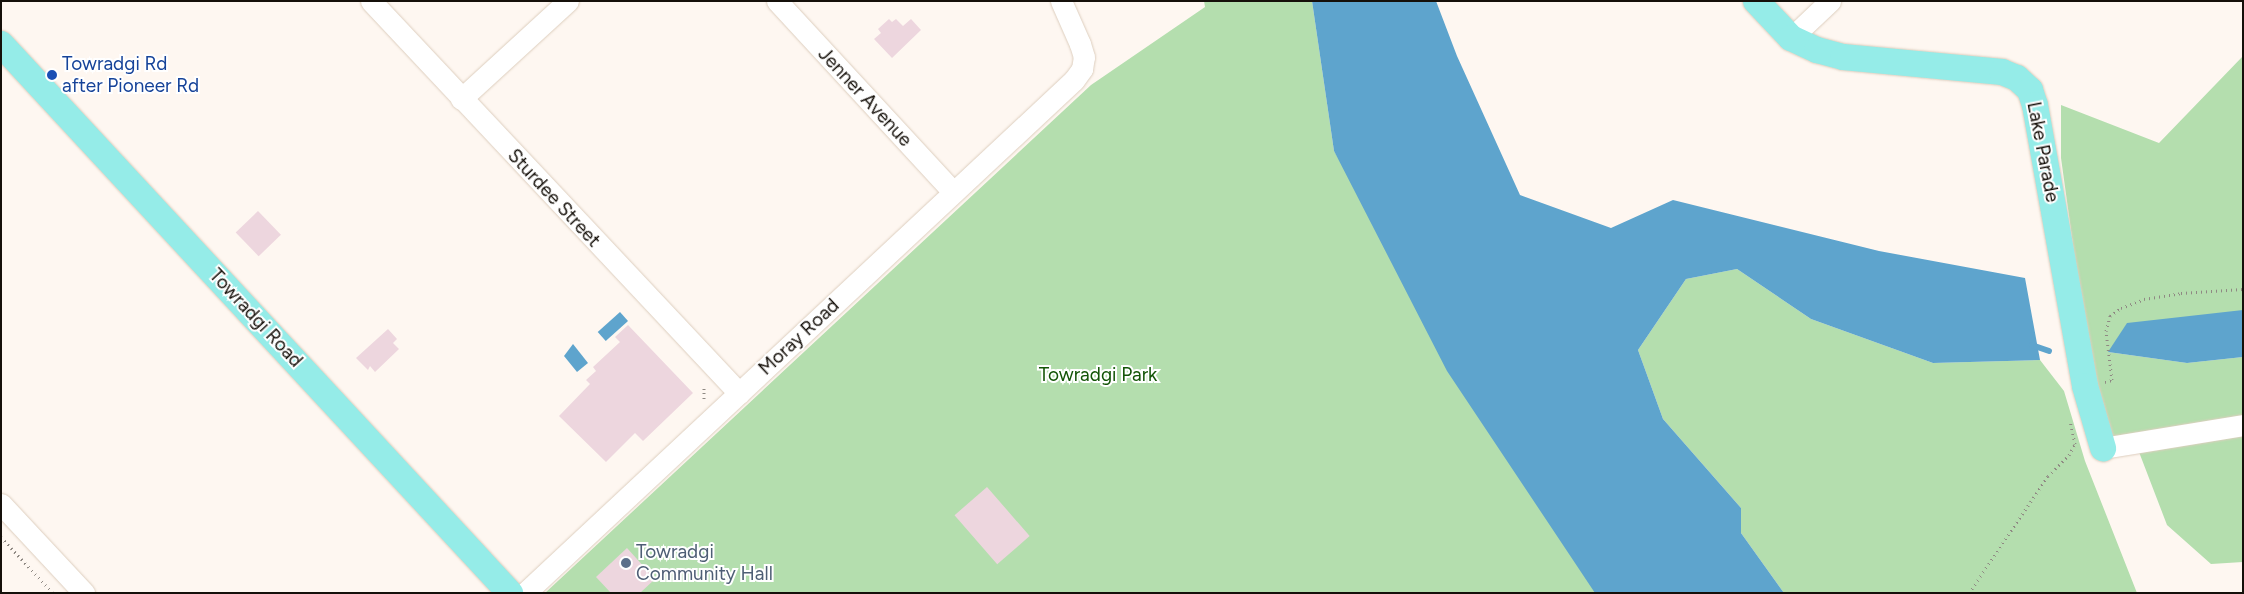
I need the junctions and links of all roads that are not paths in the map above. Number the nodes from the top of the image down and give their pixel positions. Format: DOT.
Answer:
graph roads {
  1 [pos="371,1"];
  2 [pos="568,1"];
  3 [pos="777,1"];
  4 [pos="1061,1"];
  5 [pos="1756,1"];
  6 [pos="1830,1"];
  7 [pos="1791,38"];
  8 [pos="1,44"];
  9 [pos="462,100"];
  10 [pos="953,192"];
  11 [pos="739,393"];
  12 [pos="2243,425"];
  13 [pos="2103,448"];
  14 [pos="1,504"];
  15 [pos="84,593"];
  16 [pos="510,593"];
  17 [pos="525,593"];
  1 -- 9 [label="street, Sturdee Street"];
  2 -- 9 [label="street"];
  3 -- 10 [label="street, Jenner Avenue"];
  4 -- 10 [label="street, Moray Road"];
  5 -- 7 [label="main road, Lake Parade"];
  6 -- 7 [label="street"];
  7 -- 13 [label="main road, Lake Parade"];
  8 -- 16 [label="main road, Towradgi Road"];
  9 -- 11 [label="street, Sturdee Street"];
  10 -- 11 [label="street, Moray Road"];
  11 -- 17 [label="street, Moray Road"];
  12 -- 13 [label="street"];
  14 -- 15 [label="street"];
}
